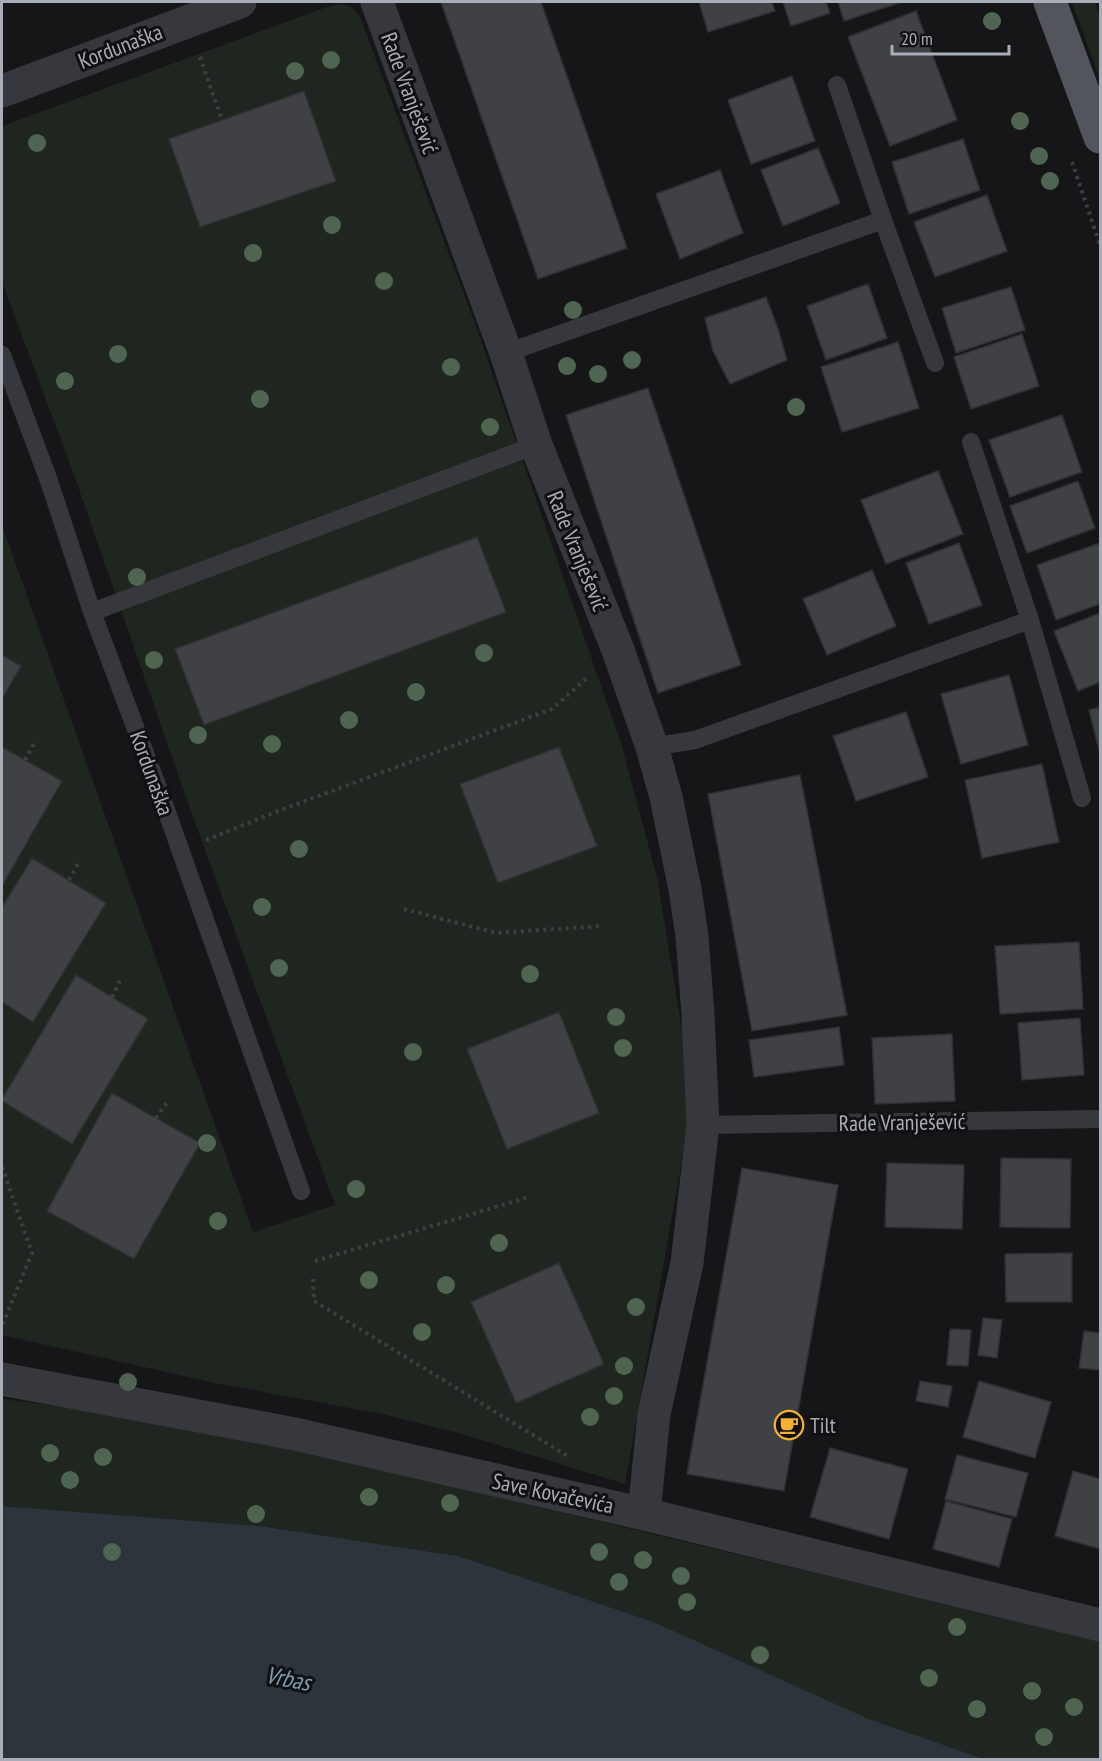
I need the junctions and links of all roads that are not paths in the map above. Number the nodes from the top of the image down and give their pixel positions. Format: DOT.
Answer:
graph roads {
  1 [pos="240,2"];
  2 [pos="377,2"];
  3 [pos="1050,2"];
  4 [pos="837,86"];
  5 [pos="2,92"];
  6 [pos="1101,137"];
  7 [pos="883,220"];
  8 [pos="506,353"];
  9 [pos="2,356"];
  10 [pos="935,363"];
  11 [pos="971,442"];
  12 [pos="537,445"];
  13 [pos="92,612"];
  14 [pos="1030,620"];
  15 [pos="652,747"];
  16 [pos="1082,798"];
  17 [pos="1101,1119"];
  18 [pos="703,1125"];
  19 [pos="301,1191"];
  20 [pos="2,1378"];
  21 [pos="644,1514"];
  22 [pos="1101,1625"];
  1 -- 5 [label="street, Kordunaška"];
  2 -- 8 [label="street, Rade Vranješević"];
  3 -- 6 [label="main road"];
  4 -- 7 [label="lane"];
  7 -- 8 [label="lane"];
  7 -- 10 [label="lane"];
  8 -- 12 [label="street, Rade Vranješević"];
  9 -- 13 [label="lane, Kordunaška"];
  11 -- 14 [label="lane"];
  12 -- 13 [label="lane"];
  12 -- 15 [label="street, Rade Vranješević"];
  13 -- 19 [label="lane, Kordunaška"];
  14 -- 15 [label="lane"];
  14 -- 16 [label="lane"];
  15 -- 18 [label="street, Rade Vranješević"];
  17 -- 18 [label="lane, Rade Vranješević"];
  18 -- 21 [label="street, Rade Vranješević"];
  20 -- 21 [label="street, Save Kovačevića"];
  21 -- 22 [label="street, Save Kovačevića"];
}
